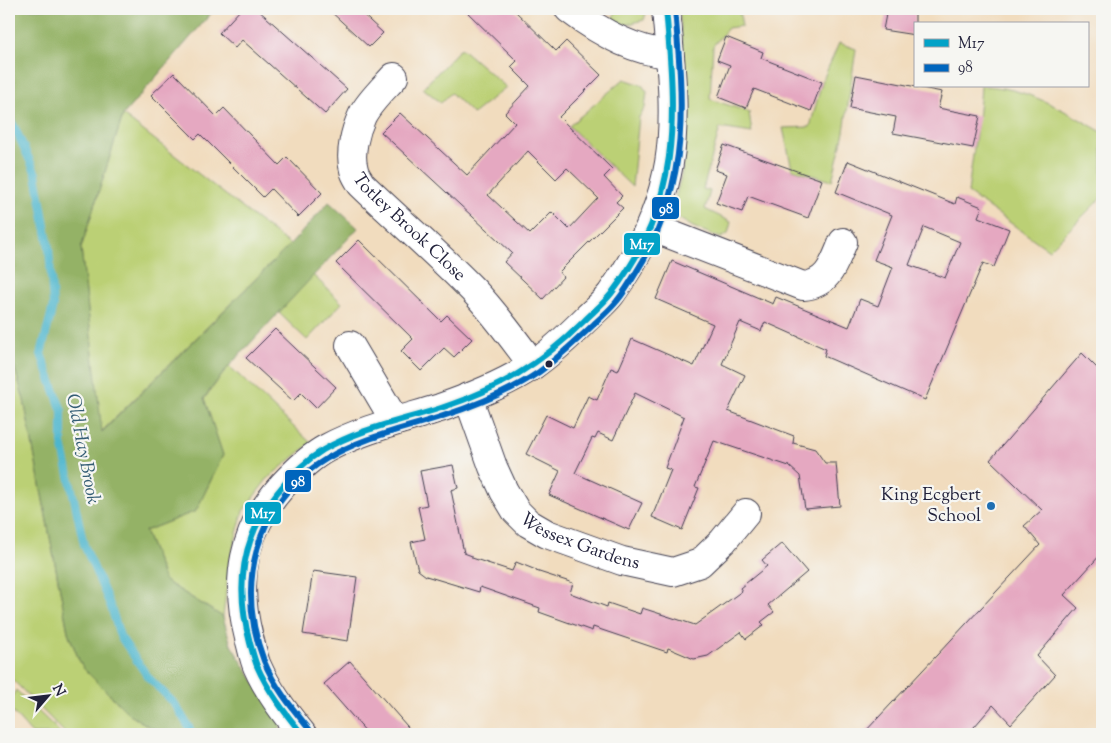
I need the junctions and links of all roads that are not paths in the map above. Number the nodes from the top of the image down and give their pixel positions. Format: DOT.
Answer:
graph roads {
  1 [pos="568,9"];
  2 [pos="666,9"];
  3 [pos="669,54"];
  4 [pos="394,76"];
  5 [pos="651,227"];
  6 [pos="843,242"];
  7 [pos="350,345"];
  8 [pos="533,365"];
  9 [pos="468,398"];
  10 [pos="395,420"];
  11 [pos="746,513"];
  12 [pos="302,734"];
  1 -- 3 [label="street"];
  2 -- 3 [label="street"];
  3 -- 5 [label="street"];
  4 -- 8 [label="street, Totley Brook Close"];
  5 -- 6 [label="street"];
  5 -- 8 [label="street"];
  7 -- 10 [label="street"];
  8 -- 9 [label="street"];
  9 -- 10 [label="street"];
  9 -- 11 [label="street, Wessex Gardens"];
  10 -- 12 [label="street"];
}
